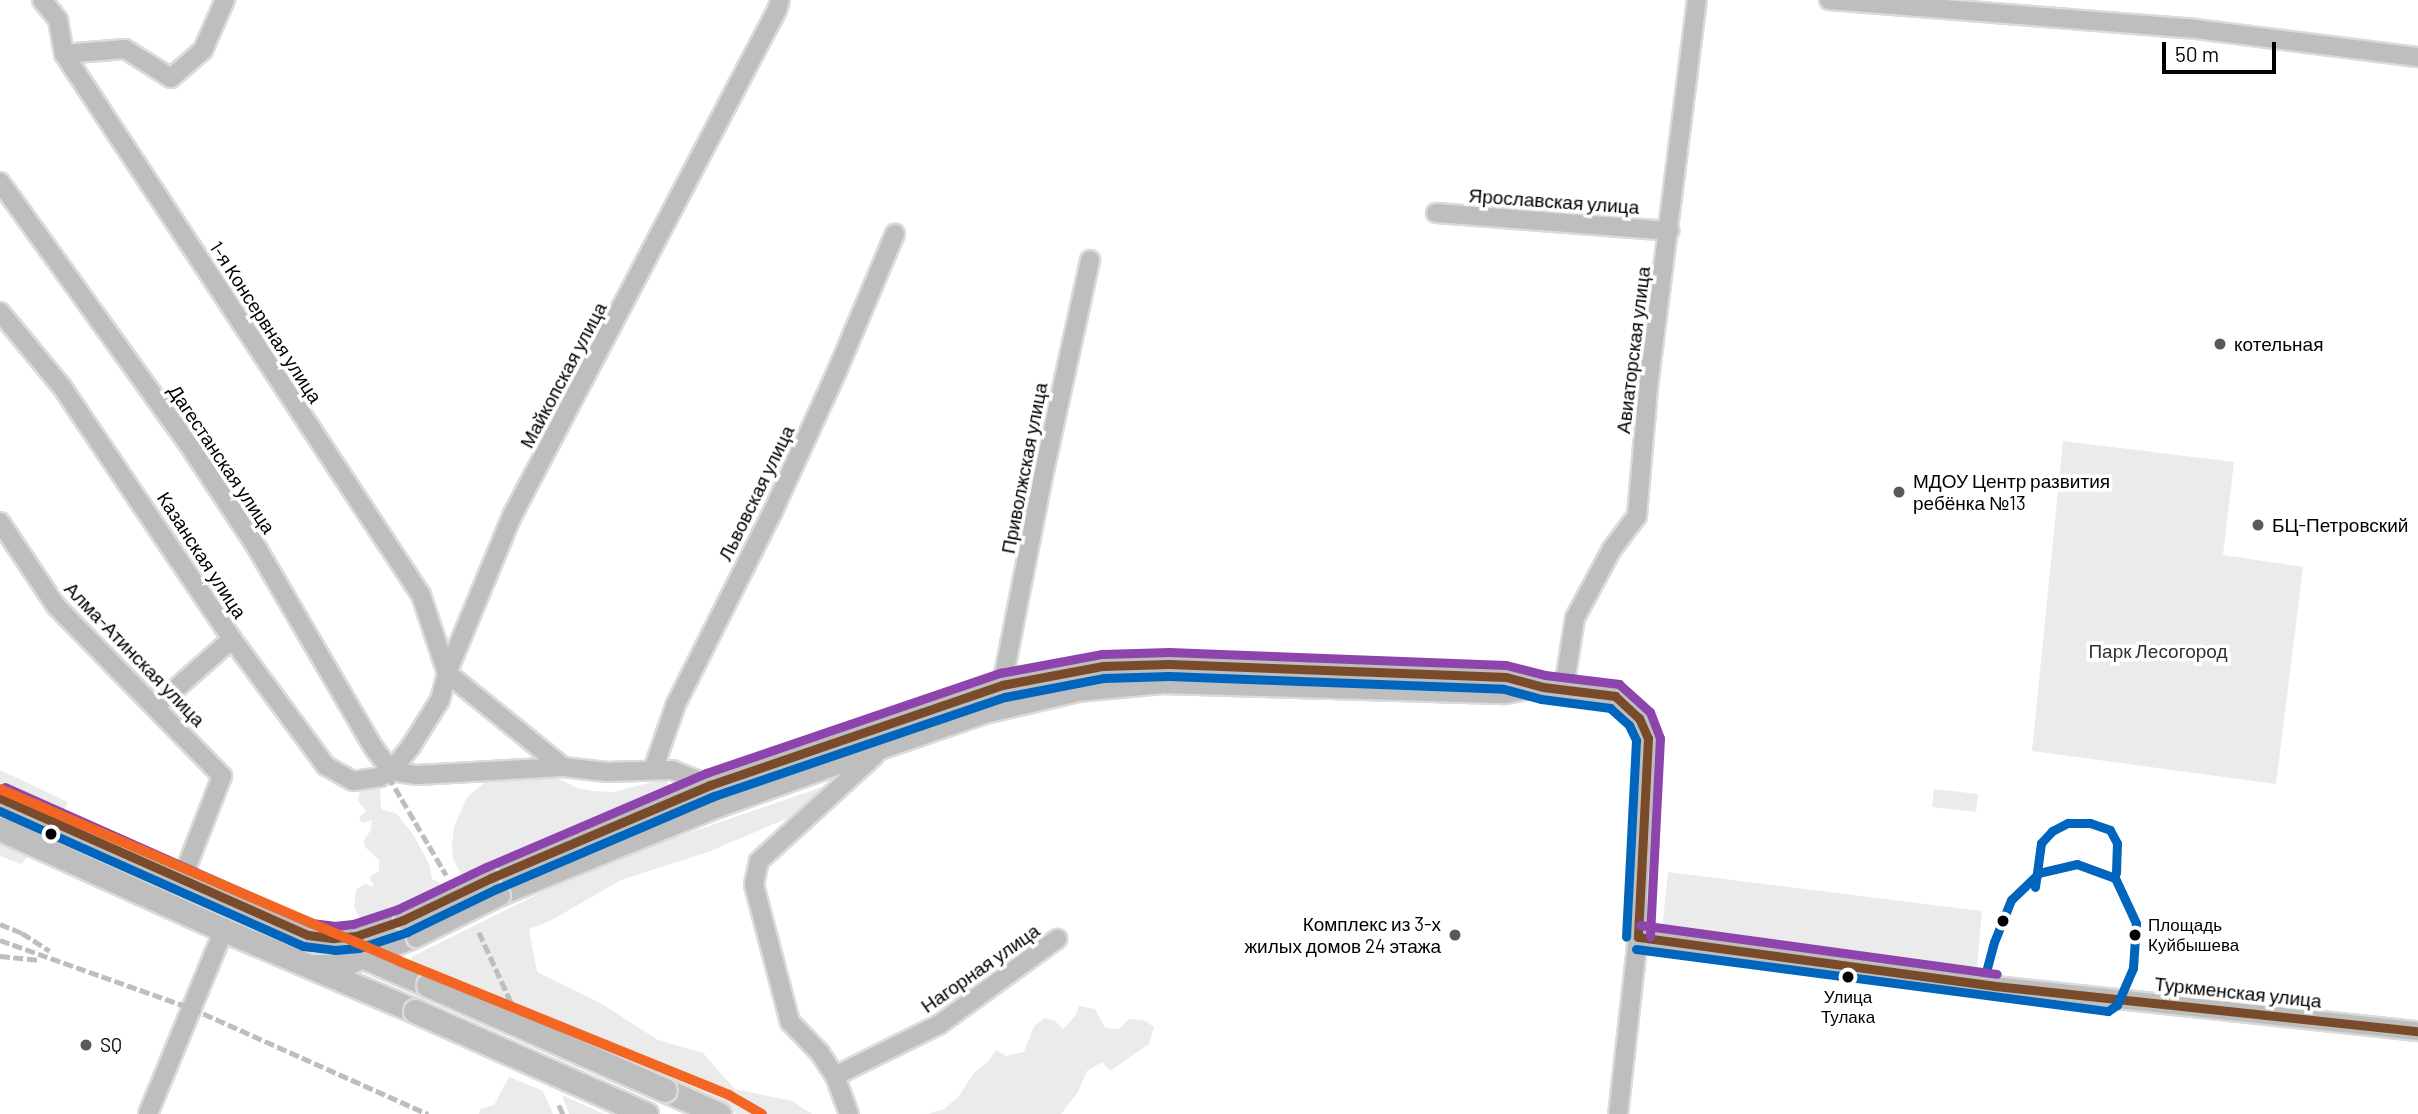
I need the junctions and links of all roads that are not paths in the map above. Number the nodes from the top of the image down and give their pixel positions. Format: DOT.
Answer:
graph roads {
  1 [pos="42,0"];
  2 [pos="225,0"];
  3 [pos="779,0"];
  4 [pos="1697,0"];
  5 [pos="1829,0"];
  6 [pos="64,54"];
  7 [pos="2418,57"];
  8 [pos="0,182"];
  9 [pos="1436,213"];
  10 [pos="1669,231"];
  11 [pos="895,234"];
  12 [pos="1090,260"];
  13 [pos="0,312"];
  14 [pos="0,522"];
  15 [pos="232,639"];
  16 [pos="447,673"];
  17 [pos="1002,685"];
  18 [pos="1543,687"];
  19 [pos="1564,688"];
  20 [pos="156,706"];
  21 [pos="880,750"];
  22 [pos="564,767"];
  23 [pos="653,770"];
  24 [pos="391,771"];
  25 [pos="710,785"];
  26 [pos="0,798"];
  27 [pos="718,808"];
  28 [pos="0,829"];
  29 [pos="182,879"];
  30 [pos="224,930"];
  31 [pos="1638,937"];
  32 [pos="1057,939"];
  33 [pos="410,941"];
  34 [pos="353,959"];
  35 [pos="401,974"];
  36 [pos="2418,1031"];
  37 [pos="835,1076"];
  38 [pos="148,1114"];
  39 [pos="646,1114"];
  40 [pos="719,1114"];
  41 [pos="849,1114"];
  42 [pos="1618,1114"];
  1 -- 6 [label="street, 1-я Консервная улица"];
  2 -- 6 [label="street"];
  3 -- 16 [label="street, Майкопская улица"];
  4 -- 10 [label="street, Авиаторская улица"];
  5 -- 7 [label="street"];
  6 -- 16 [label="street, 1-я Консервная улица"];
  8 -- 24 [label="street, Дагестанская улица"];
  9 -- 10 [label="street, Ярославская улица"];
  10 -- 19 [label="street, Авиаторская улица"];
  11 -- 23 [label="street, Львовская улица"];
  12 -- 17 [label="street, Приволжская улица"];
  13 -- 15 [label="street, Казанская улица"];
  14 -- 20 [label="street, Алма-Атинская улица"];
  15 -- 20 [label="street"];
  15 -- 24 [label="street, Казанская улица"];
  16 -- 22 [label="street"];
  16 -- 24 [label="street, Майкопская улица"];
  17 -- 18 [label="street"];
  17 -- 25 [label="street"];
  18 -- 19 [label="street"];
  18 -- 21 [label="street"];
  19 -- 31 [label="street"];
  20 -- 29 [label="street, Алма-Атинская улица"];
  21 -- 27 [label="street"];
  21 -- 37 [label="street"];
  22 -- 23 [label="street"];
  22 -- 24 [label="street"];
  23 -- 25 [label="street"];
  25 -- 27 [label="street"];
  25 -- 34 [label="street, bridge"];
  26 -- 29 [label="main road"];
  27 -- 33 [label="street, bridge"];
  28 -- 30 [label="main road"];
  29 -- 34 [label="main road"];
  30 -- 34 [label="main road"];
  30 -- 38 [label="street"];
  31 -- 36 [label="street, Туркменская улица"];
  31 -- 42 [label="street"];
  32 -- 37 [label="street, Нагорная улица"];
  33 -- 34 [label="street"];
  33 -- 35 [label="street"];
  34 -- 35 [label="main road"];
  34 -- 39 [label="main road, bridge"];
  35 -- 40 [label="main road, bridge"];
  37 -- 41 [label="street"];
}
